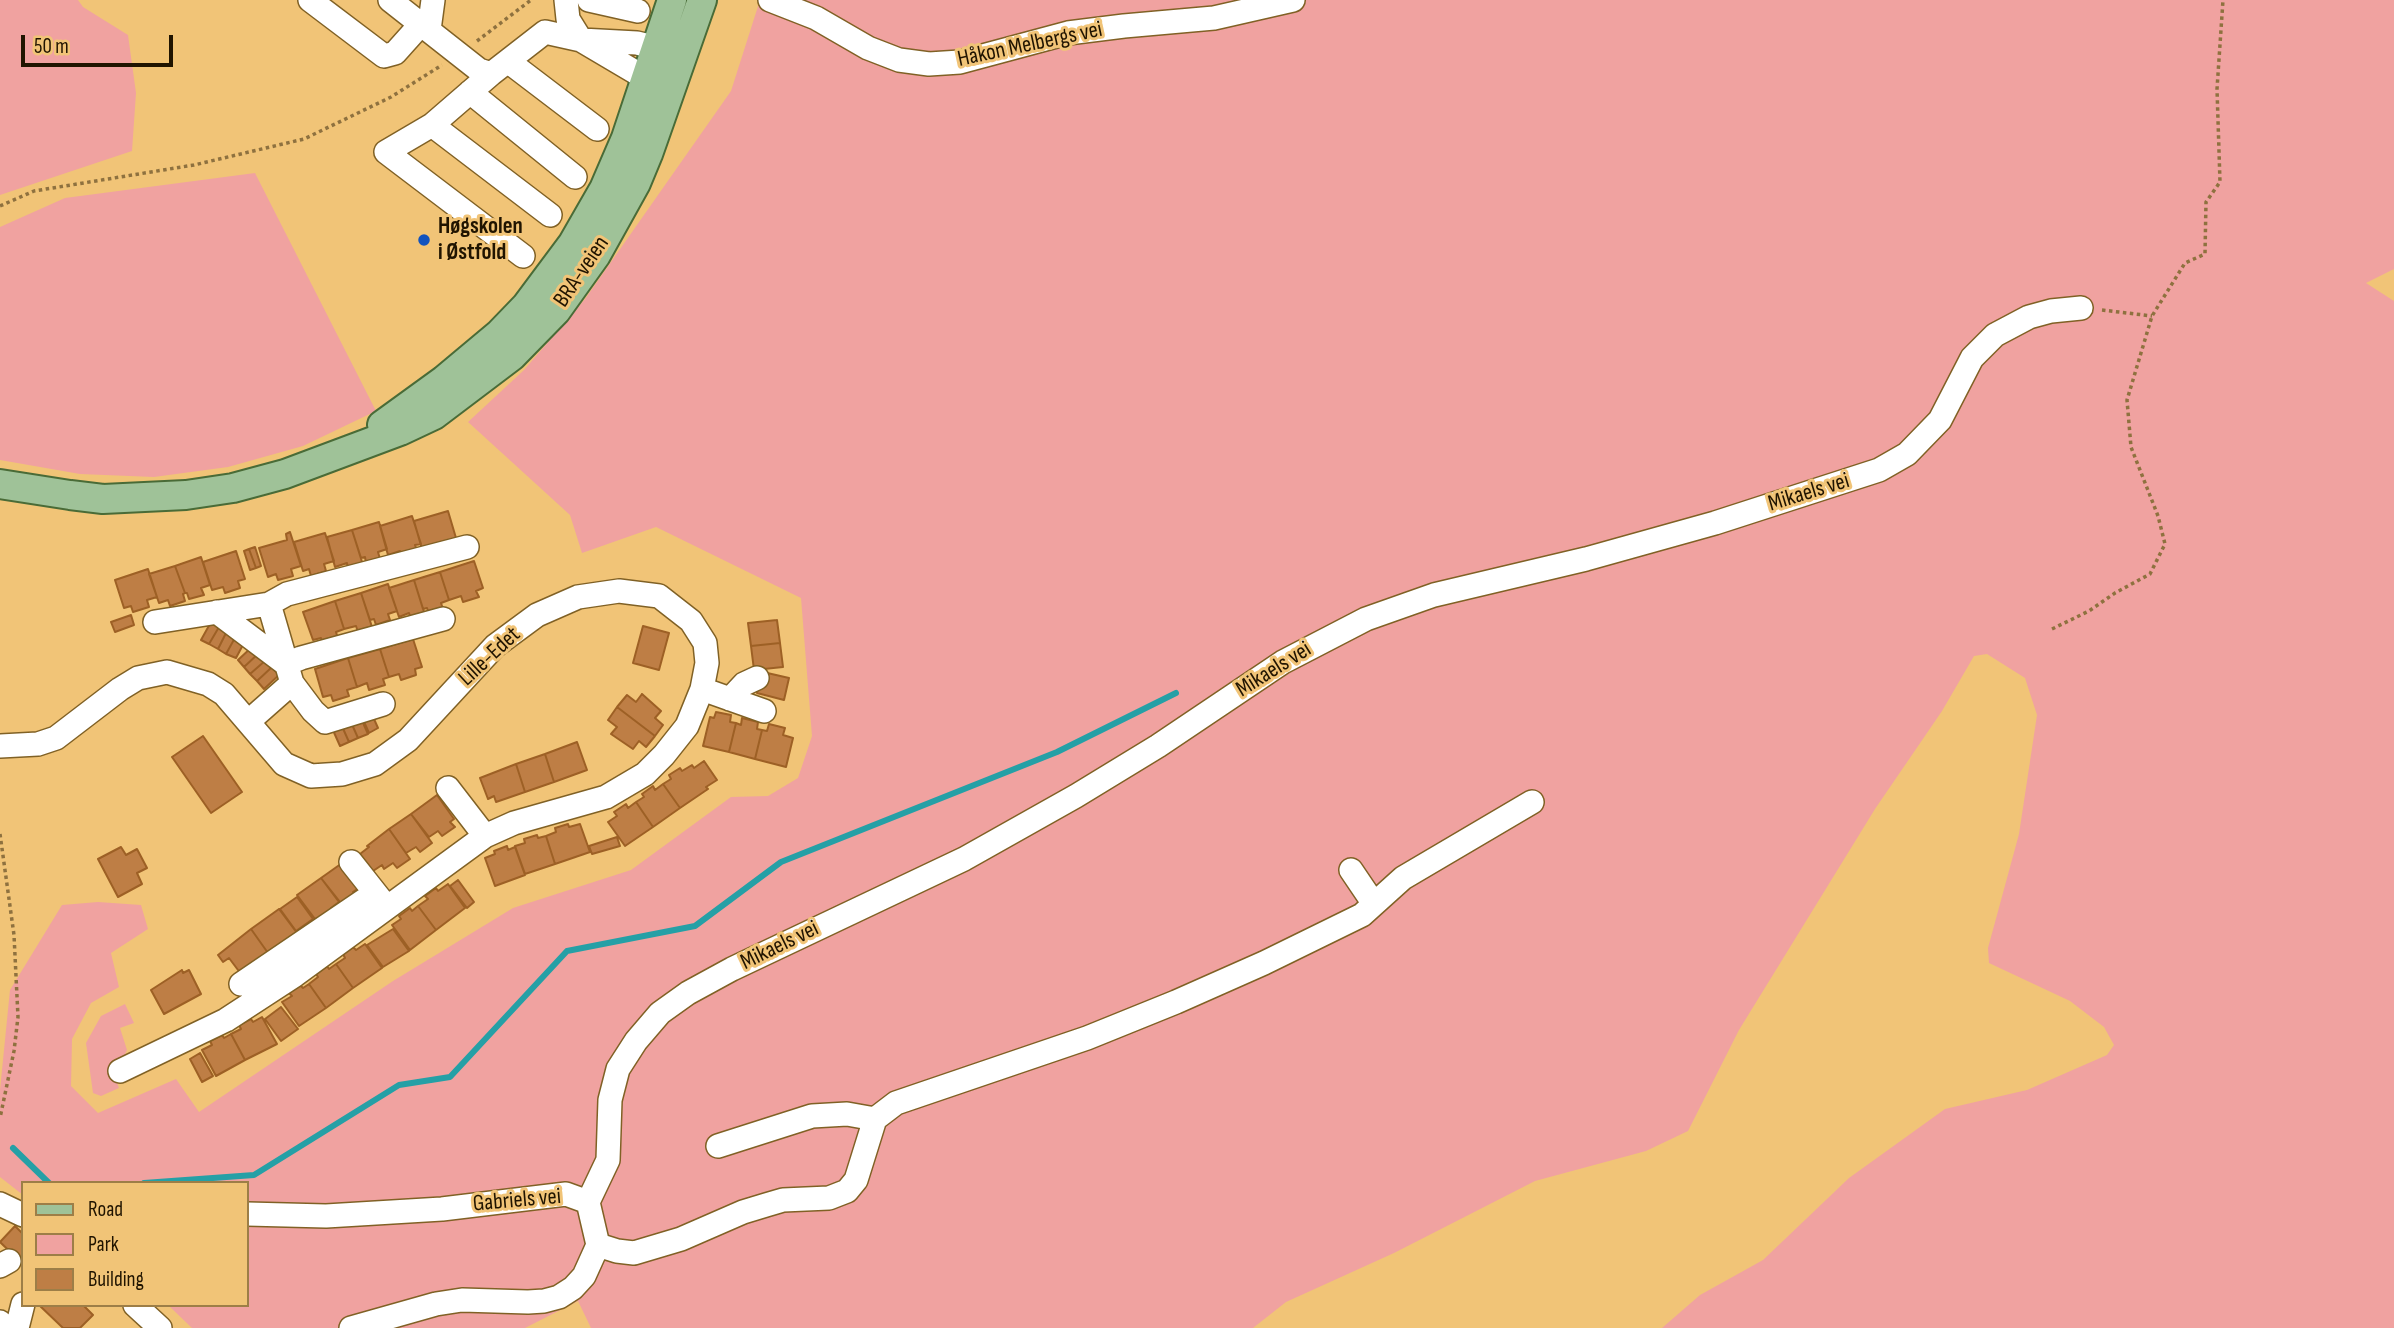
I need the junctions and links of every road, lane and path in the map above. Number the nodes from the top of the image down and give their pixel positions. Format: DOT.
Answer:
graph roads {
  1 [pos="310,0"];
  2 [pos="390,0"];
  3 [pos="433,0"];
  4 [pos="531,0"];
  5 [pos="589,0"];
  6 [pos="672,0"];
  7 [pos="702,0"];
  8 [pos="770,0"];
  9 [pos="797,0"];
  10 [pos="1293,0"];
  11 [pos="2222,0"];
  12 [pos="570,4"];
  13 [pos="638,11"];
  14 [pos="816,18"];
  15 [pos="425,27"];
  16 [pos="581,40"];
  17 [pos="657,48"];
  18 [pos="459,54"];
  19 [pos="500,68"];
  20 [pos="677,71"];
  21 [pos="647,79"];
  22 [pos="470,92"];
  23 [pos="432,125"];
  24 [pos="597,130"];
  25 [pos="575,177"];
  26 [pos="0,206"];
  27 [pos="550,215"];
  28 [pos="523,256"];
  29 [pos="2081,308"];
  30 [pos="2152,316"];
  31 [pos="350,448"];
  32 [pos="0,484"];
  33 [pos="467,547"];
  34 [pos="269,604"];
  35 [pos="217,612"];
  36 [pos="443,619"];
  37 [pos="155,622"];
  38 [pos="2052,629"];
  39 [pos="289,674"];
  40 [pos="757,678"];
  41 [pos="702,689"];
  42 [pos="730,699"];
  43 [pos="383,704"];
  44 [pos="764,711"];
  45 [pos="249,721"];
  46 [pos="0,746"];
  47 [pos="448,788"];
  48 [pos="1532,802"];
  49 [pos="0,834"];
  50 [pos="485,836"];
  51 [pos="351,862"];
  52 [pos="1351,870"];
  53 [pos="381,900"];
  54 [pos="1374,904"];
  55 [pos="319,944"];
  56 [pos="241,984"];
  57 [pos="120,1071"];
  58 [pos="0,1118"];
  59 [pos="875,1119"];
  60 [pos="718,1146"];
  61 [pos="588,1202"];
  62 [pos="0,1204"];
  63 [pos="21,1214"];
  64 [pos="248,1214"];
  65 [pos="598,1245"];
  66 [pos="22,1307"];
  67 [pos="137,1307"];
  68 [pos="0,1322"];
  69 [pos="1,1328"];
  70 [pos="17,1328"];
  71 [pos="160,1328"];
  72 [pos="351,1328"];
  1 -- 15 [label="street"];
  2 -- 15 [label="street"];
  3 -- 15 [label="street"];
  4 -- 18 [label="path"];
  5 -- 13 [label="street"];
  6 -- 17 [label="main road, BRA-veien"];
  7 -- 20 [label="main road, BRA-veien"];
  8 -- 14 [label="street"];
  9 -- 14 [label="street"];
  10 -- 14 [label="street, Håkon Melbergs vei"];
  11 -- 30 [label="path"];
  12 -- 16 [label="street"];
  15 -- 18 [label="street"];
  16 -- 17 [label="street"];
  16 -- 19 [label="street"];
  16 -- 21 [label="street"];
  17 -- 20 [label="street"];
  17 -- 21 [label="main road, BRA-veien"];
  18 -- 19 [label="street"];
  18 -- 26 [label="path"];
  19 -- 22 [label="street"];
  19 -- 24 [label="street"];
  20 -- 21 [label="street"];
  20 -- 31 [label="main road, BRA-veien"];
  21 -- 31 [label="main road, BRA-veien"];
  22 -- 23 [label="street"];
  22 -- 25 [label="street"];
  23 -- 27 [label="street"];
  23 -- 28 [label="street"];
  29 -- 30 [label="path"];
  29 -- 61 [label="street, Mikaels vei"];
  30 -- 38 [label="path"];
  31 -- 32 [label="main road, BRA-veien"];
  33 -- 34 [label="street"];
  34 -- 35 [label="street"];
  34 -- 39 [label="street"];
  35 -- 37 [label="street"];
  35 -- 39 [label="street"];
  36 -- 39 [label="street"];
  39 -- 43 [label="street"];
  39 -- 45 [label="street"];
  40 -- 42 [label="street"];
  41 -- 42 [label="street"];
  41 -- 45 [label="street, Lille-Edet"];
  41 -- 50 [label="street, Lille-Edet"];
  42 -- 44 [label="street"];
  45 -- 46 [label="street, Lille-Edet"];
  47 -- 50 [label="street"];
  48 -- 54 [label="street"];
  49 -- 58 [label="path"];
  50 -- 53 [label="street, Lille-Edet"];
  51 -- 53 [label="street"];
  52 -- 54 [label="street"];
  53 -- 55 [label="street, Lille-Edet"];
  54 -- 59 [label="street"];
  55 -- 56 [label="street"];
  55 -- 57 [label="street, Lille-Edet"];
  59 -- 60 [label="street"];
  59 -- 65 [label="street"];
  61 -- 64 [label="street, Gabriels vei"];
  61 -- 65 [label="street, Gabriels vei"];
  62 -- 63 [label="street"];
  65 -- 72 [label="street"];
  66 -- 70 [label="street"];
  67 -- 71 [label="street"];
  68 -- 69 [label="street"];
}
